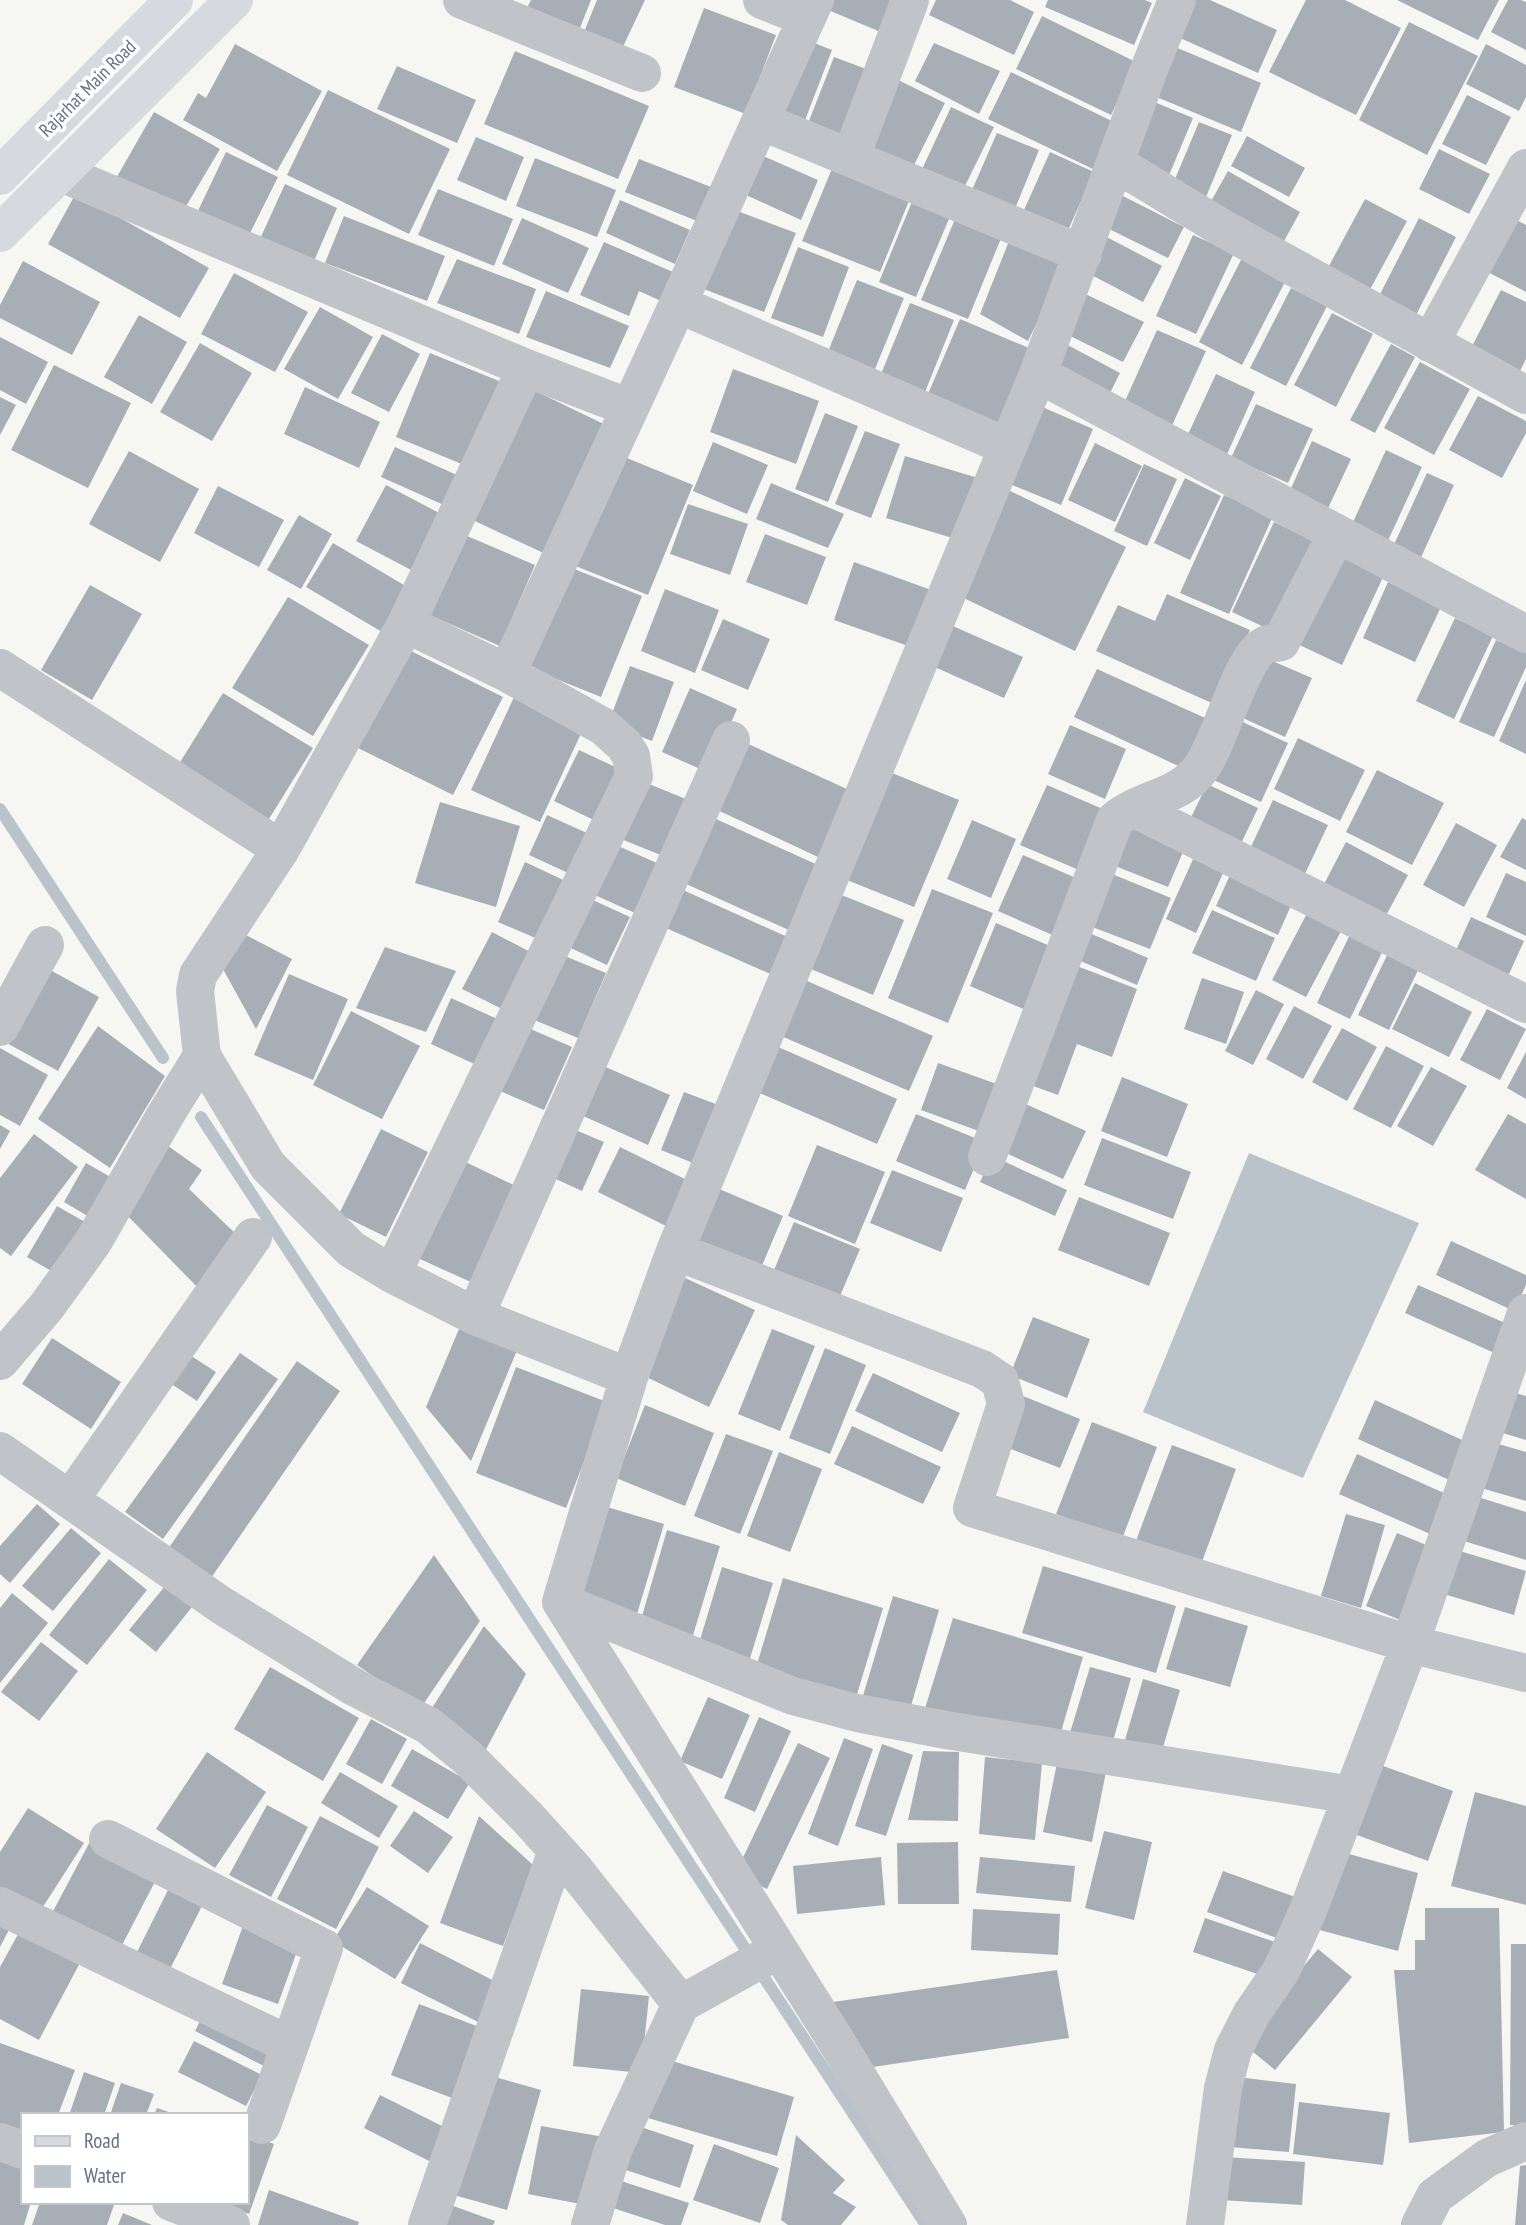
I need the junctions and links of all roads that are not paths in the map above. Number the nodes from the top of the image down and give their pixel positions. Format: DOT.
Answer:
graph roads {
  1 [pos="174,0"];
  2 [pos="234,0"];
  3 [pos="462,0"];
  4 [pos="762,0"];
  5 [pos="910,0"];
  6 [pos="1177,0"];
  7 [pos="811,9"];
  8 [pos="642,73"];
  9 [pos="761,121"];
  10 [pos="850,157"];
  11 [pos="1115,163"];
  12 [pos="1526,168"];
  13 [pos="61,173"];
  14 [pos="0,176"];
  15 [pos="0,233"];
  16 [pos="1083,254"];
  17 [pos="678,304"];
  18 [pos="1430,342"];
  19 [pos="526,368"];
  20 [pos="1038,374"];
  21 [pos="1526,396"];
  22 [pos="630,408"];
  23 [pos="1008,447"];
  24 [pos="1336,535"];
  25 [pos="405,624"];
  26 [pos="1526,634"];
  27 [pos="0,668"];
  28 [pos="507,673"];
  29 [pos="731,740"];
  30 [pos="1135,809"];
  31 [pos="281,849"];
  32 [pos="46,945"];
  33 [pos="1524,998"];
  34 [pos="0,1027"];
  35 [pos="202,1056"];
  36 [pos="987,1157"];
  37 [pos="253,1237"];
  38 [pos="675,1251"];
  39 [pos="392,1274"];
  40 [pos="1526,1313"];
  41 [pos="475,1316"];
  42 [pos="0,1361"];
  43 [pos="629,1377"];
  44 [pos="0,1451"];
  45 [pos="70,1500"];
  46 [pos="561,1602"];
  47 [pos="1410,1644"];
  48 [pos="1526,1672"];
  49 [pos="1352,1795"];
  50 [pos="108,1839"];
  51 [pos="557,1850"];
  52 [pos="0,1906"];
  53 [pos="769,1955"];
  54 [pos="681,2004"];
  55 [pos="290,2045"];
  56 [pos="262,2125"];
  57 [pos="1526,2141"];
  58 [pos="0,2142"];
  59 [pos="21,2149"];
  60 [pos="176,2204"];
  61 [pos="231,2225"];
  62 [pos="427,2225"];
  63 [pos="590,2225"];
  64 [pos="948,2225"];
  65 [pos="1205,2225"];
  66 [pos="1420,2225"];
  1 -- 14 [label="main road, Rajarhat Main Road"];
  2 -- 13 [label="main road"];
  3 -- 8 [label="street"];
  4 -- 7 [label="street"];
  5 -- 10 [label="street"];
  6 -- 11 [label="street"];
  7 -- 9 [label="street"];
  9 -- 10 [label="street"];
  9 -- 17 [label="street"];
  10 -- 16 [label="street"];
  11 -- 16 [label="street"];
  11 -- 18 [label="street"];
  12 -- 18 [label="street"];
  13 -- 15 [label="main road"];
  13 -- 19 [label="street"];
  16 -- 20 [label="street"];
  17 -- 22 [label="street"];
  17 -- 23 [label="street"];
  18 -- 21 [label="street"];
  19 -- 22 [label="street"];
  19 -- 25 [label="street"];
  20 -- 23 [label="street"];
  20 -- 24 [label="street"];
  22 -- 28 [label="street"];
  23 -- 38 [label="street"];
  24 -- 26 [label="street"];
  24 -- 30 [label="street"];
  25 -- 28 [label="street"];
  25 -- 31 [label="street"];
  27 -- 31 [label="street"];
  28 -- 39 [label="street"];
  29 -- 41 [label="street"];
  30 -- 33 [label="street"];
  30 -- 36 [label="street"];
  31 -- 35 [label="street"];
  32 -- 34 [label="street"];
  35 -- 39 [label="street"];
  35 -- 42 [label="street"];
  37 -- 45 [label="street"];
  38 -- 43 [label="street"];
  38 -- 47 [label="street"];
  39 -- 41 [label="street"];
  40 -- 47 [label="street"];
  41 -- 43 [label="street"];
  43 -- 46 [label="street"];
  44 -- 45 [label="street"];
  45 -- 51 [label="street"];
  46 -- 49 [label="street"];
  46 -- 53 [label="street"];
  47 -- 48 [label="street"];
  47 -- 49 [label="street"];
  49 -- 65 [label="street"];
  50 -- 55 [label="street"];
  51 -- 54 [label="street"];
  51 -- 62 [label="street"];
  52 -- 55 [label="street"];
  53 -- 54 [label="street"];
  53 -- 64 [label="street"];
  54 -- 63 [label="street"];
  55 -- 56 [label="street"];
  57 -- 66 [label="street"];
  58 -- 59 [label="street"];
  60 -- 61 [label="street"];
}
